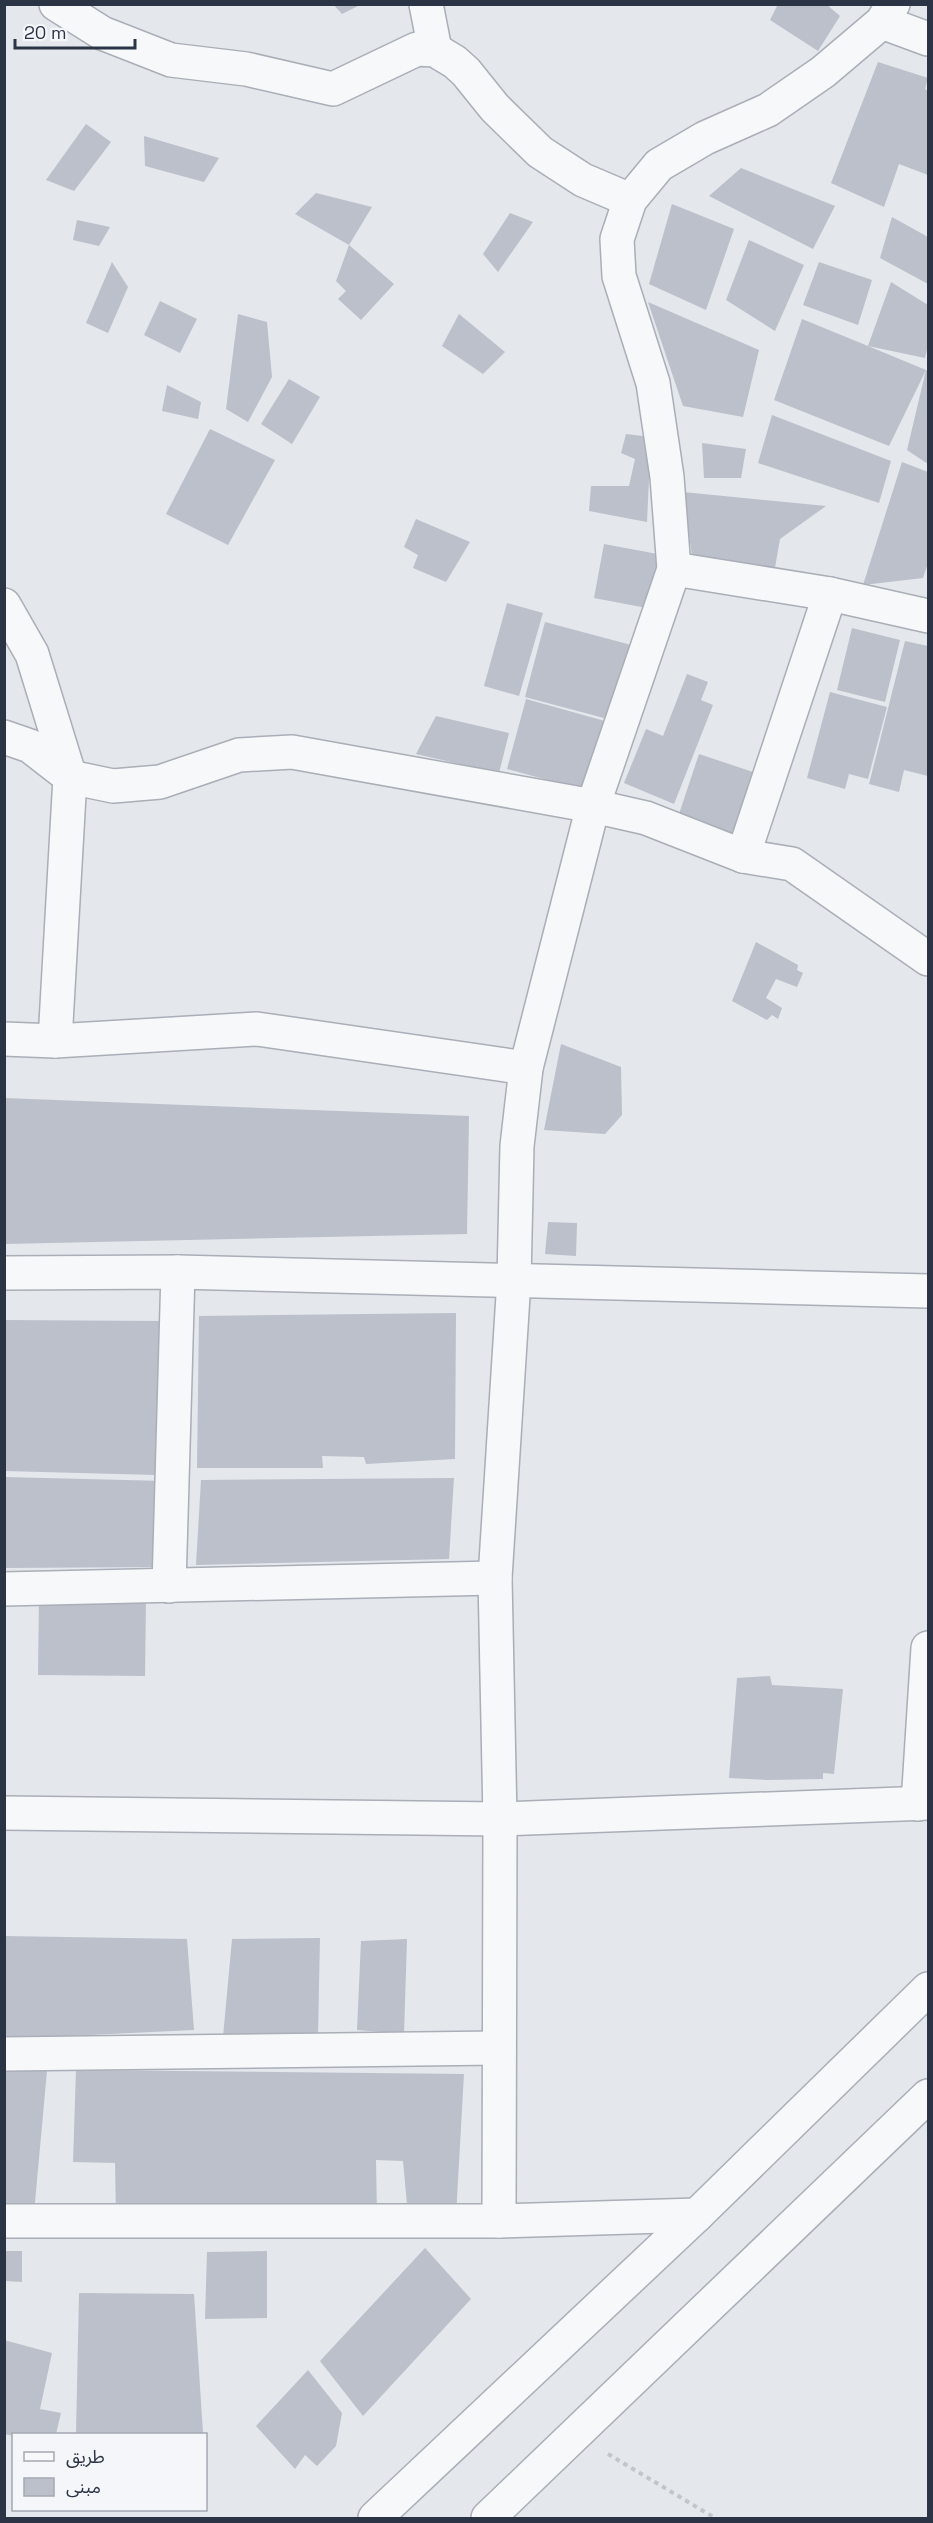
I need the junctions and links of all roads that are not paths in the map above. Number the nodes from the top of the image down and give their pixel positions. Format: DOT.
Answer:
graph roads {
  1 [pos="56,4"];
  2 [pos="426,4"];
  3 [pos="887,13"];
  4 [pos="928,39"];
  5 [pos="435,50"];
  6 [pos="630,200"];
  7 [pos="674,569"];
  8 [pos="830,594"];
  9 [pos="4,605"];
  10 [pos="928,616"];
  11 [pos="4,737"];
  12 [pos="70,777"];
  13 [pos="592,806"];
  14 [pos="742,856"];
  15 [pos="928,959"];
  16 [pos="4,1039"];
  17 [pos="55,1041"];
  18 [pos="526,1068"];
  19 [pos="178,1272"];
  20 [pos="4,1273"];
  21 [pos="514,1280"];
  22 [pos="928,1291"];
  23 [pos="495,1578"];
  24 [pos="170,1586"];
  25 [pos="4,1589"];
  26 [pos="928,1648"];
  27 [pos="923,1804"];
  28 [pos="4,1813"];
  29 [pos="500,1819"];
  30 [pos="928,1989"];
  31 [pos="498,2048"];
  32 [pos="4,2054"];
  33 [pos="928,2096"];
  34 [pos="697,2215"];
  35 [pos="4,2221"];
  36 [pos="499,2221"];
  37 [pos="375,2518"];
  38 [pos="488,2518"];
  1 -- 5 [label="street"];
  2 -- 5 [label="street"];
  3 -- 4 [label="street"];
  3 -- 6 [label="street"];
  5 -- 6 [label="street"];
  6 -- 7 [label="street"];
  7 -- 8 [label="street"];
  7 -- 13 [label="street"];
  8 -- 10 [label="street"];
  8 -- 14 [label="street"];
  9 -- 12 [label="street"];
  11 -- 12 [label="street"];
  12 -- 13 [label="street"];
  12 -- 17 [label="street"];
  13 -- 14 [label="street"];
  13 -- 18 [label="street"];
  14 -- 15 [label="street"];
  16 -- 17 [label="street"];
  17 -- 18 [label="street"];
  18 -- 21 [label="street"];
  19 -- 20 [label="street"];
  19 -- 21 [label="street"];
  19 -- 24 [label="street"];
  21 -- 22 [label="street"];
  21 -- 23 [label="street"];
  23 -- 24 [label="street"];
  23 -- 29 [label="street"];
  24 -- 25 [label="street"];
  26 -- 27 [label="street"];
  27 -- 29 [label="street"];
  28 -- 29 [label="street"];
  29 -- 31 [label="street"];
  30 -- 34 [label="street"];
  31 -- 32 [label="street"];
  31 -- 36 [label="street"];
  33 -- 38 [label="street"];
  34 -- 36 [label="street"];
  34 -- 37 [label="street"];
  35 -- 36 [label="street"];
}
